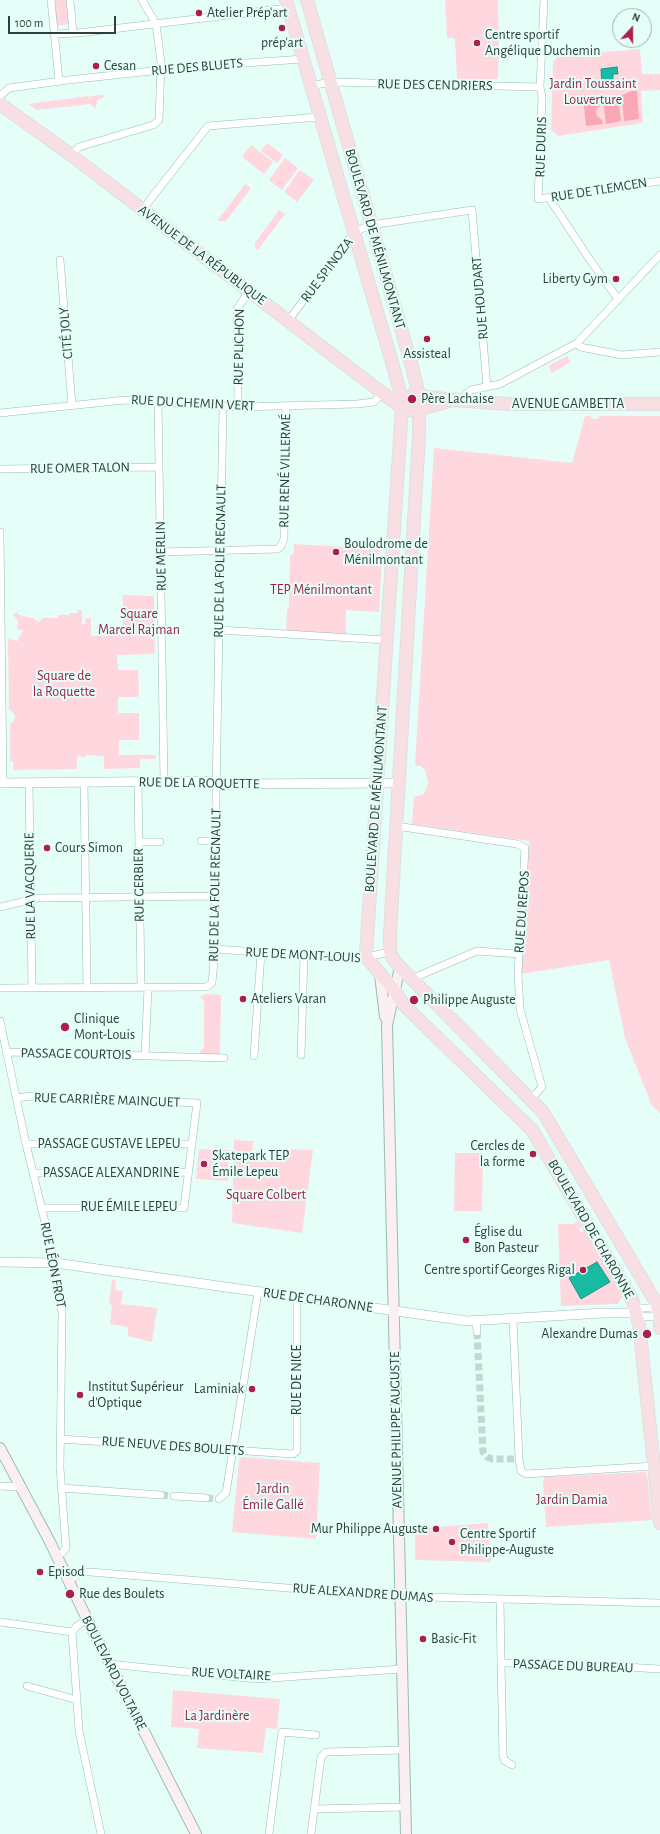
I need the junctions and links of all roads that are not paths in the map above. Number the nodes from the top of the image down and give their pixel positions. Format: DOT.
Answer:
graph roads {
  1 [pos="51,0"];
  2 [pos="70,0"];
  3 [pos="142,0"];
  4 [pos="307,0"];
  5 [pos="544,0"];
  6 [pos="287,4"];
  7 [pos="156,24"];
  8 [pos="73,32"];
  9 [pos="54,34"];
  10 [pos="303,59"];
  11 [pos="161,70"];
  12 [pos="59,81"];
  13 [pos="330,82"];
  14 [pos="311,86"];
  15 [pos="540,87"];
  16 [pos="0,96"];
  17 [pos="0,104"];
  18 [pos="319,117"];
  19 [pos="70,155"];
  20 [pos="660,181"];
  21 [pos="549,198"];
  22 [pos="538,199"];
  23 [pos="142,210"];
  24 [pos="371,225"];
  25 [pos="354,233"];
  26 [pos="660,255"];
  27 [pos="60,260"];
  28 [pos="249,291"];
  29 [pos="618,299"];
  30 [pos="288,321"];
  31 [pos="576,343"];
  32 [pos="660,352"];
  33 [pos="487,387"];
  34 [pos="383,393"];
  35 [pos="400,394"];
  36 [pos="419,396"];
  37 [pos="453,400"];
  38 [pos="465,401"];
  39 [pos="158,402"];
  40 [pos="660,404"];
  41 [pos="72,405"];
  42 [pos="286,406"];
  43 [pos="223,407"];
  44 [pos="238,407"];
  45 [pos="402,408"];
  46 [pos="419,410"];
  47 [pos="0,413"];
  48 [pos="159,467"];
  49 [pos="0,469"];
  50 [pos="0,532"];
  51 [pos="220,551"];
  52 [pos="161,552"];
  53 [pos="0,555"];
  54 [pos="219,630"];
  55 [pos="386,640"];
  56 [pos="406,641"];
  57 [pos="84,782"];
  58 [pos="138,782"];
  59 [pos="164,782"];
  60 [pos="2,783"];
  61 [pos="29,783"];
  62 [pos="217,783"];
  63 [pos="378,783"];
  64 [pos="399,784"];
  65 [pos="396,826"];
  66 [pos="201,841"];
  67 [pos="215,841"];
  68 [pos="139,842"];
  69 [pos="160,842"];
  70 [pos="215,896"];
  71 [pos="139,897"];
  72 [pos="85,898"];
  73 [pos="30,900"];
  74 [pos="0,907"];
  75 [pos="215,949"];
  76 [pos="390,952"];
  77 [pos="261,953"];
  78 [pos="520,954"];
  79 [pos="304,956"];
  80 [pos="367,958"];
  81 [pos="400,967"];
  82 [pos="380,975"];
  83 [pos="411,979"];
  84 [pos="0,988"];
  85 [pos="32,988"];
  86 [pos="87,988"];
  87 [pos="144,988"];
  88 [pos="394,990"];
  89 [pos="0,1020"];
  90 [pos="387,1025"];
  91 [pos="6,1052"];
  92 [pos="301,1055"];
  93 [pos="145,1056"];
  94 [pos="254,1056"];
  95 [pos="224,1058"];
  96 [pos="16,1098"];
  97 [pos="530,1100"];
  98 [pos="197,1103"];
  99 [pos="548,1120"];
  100 [pos="532,1130"];
  101 [pos="26,1144"];
  102 [pos="192,1144"];
  103 [pos="188,1172"];
  104 [pos="34,1173"];
  105 [pos="41,1208"];
  106 [pos="0,1262"];
  107 [pos="55,1263"];
  108 [pos="258,1292"];
  109 [pos="296,1297"];
  110 [pos="394,1311"];
  111 [pos="660,1311"];
  112 [pos="637,1313"];
  113 [pos="513,1319"];
  114 [pos="476,1321"];
  115 [pos="660,1328"];
  116 [pos="477,1332"];
  117 [pos="60,1439"];
  118 [pos="0,1448"];
  119 [pos="233,1451"];
  120 [pos="286,1454"];
  121 [pos="654,1466"];
  122 [pos="0,1486"];
  123 [pos="21,1487"];
  124 [pos="62,1488"];
  125 [pos="161,1496"];
  126 [pos="174,1496"];
  127 [pos="206,1498"];
  128 [pos="219,1499"];
  129 [pos="660,1523"];
  130 [pos="56,1556"];
  131 [pos="68,1580"];
  132 [pos="400,1597"];
  133 [pos="500,1599"];
  134 [pos="660,1603"];
  135 [pos="86,1619"];
  136 [pos="0,1622"];
  137 [pos="72,1632"];
  138 [pos="502,1663"];
  139 [pos="109,1664"];
  140 [pos="401,1669"];
  141 [pos="660,1670"];
  142 [pos="26,1686"];
  143 [pos="77,1700"];
  144 [pos="316,1735"];
  145 [pos="403,1750"];
  146 [pos="512,1765"];
  147 [pos="405,1807"];
  148 [pos="314,1809"];
  149 [pos="101,1834"];
  150 [pos="196,1834"];
  151 [pos="269,1834"];
  152 [pos="311,1834"];
  153 [pos="406,1834"];
  1 -- 9 [label="street"];
  2 -- 8 [label="street"];
  3 -- 7 [label="street"];
  4 -- 13 [label="main road, BOULEVARD DE MÉNILMONTANT"];
  5 -- 15 [label="street, RUE DURIS"];
  6 -- 7 [label="street"];
  6 -- 10 [label="main road, BOULEVARD DE MÉNILMONTANT"];
  7 -- 8 [label="street"];
  7 -- 11 [label="street"];
  8 -- 9 [label="street"];
  9 -- 12 [label="street"];
  10 -- 11 [label="street, RUE DES BLUETS"];
  10 -- 14 [label="main road, BOULEVARD DE MÉNILMONTANT"];
  11 -- 12 [label="street, RUE DES BLUETS"];
  11 -- 19 [label="street"];
  12 -- 16 [label="street, RUE DES BLUETS"];
  13 -- 14 [label="street"];
  13 -- 15 [label="street, RUE DES CENDRIERS"];
  13 -- 24 [label="main road, BOULEVARD DE MÉNILMONTANT"];
  14 -- 18 [label="main road, BOULEVARD DE MÉNILMONTANT"];
  15 -- 22 [label="street, RUE DURIS"];
  17 -- 19 [label="main road, AVENUE DE LA RÉPUBLIQUE"];
  18 -- 23 [label="street"];
  18 -- 25 [label="main road, BOULEVARD DE MÉNILMONTANT"];
  19 -- 23 [label="main road, AVENUE DE LA RÉPUBLIQUE"];
  20 -- 21 [label="street, RUE DE TLEMCEN"];
  21 -- 22 [label="street, RUE DE TLEMCEN"];
  21 -- 29 [label="street, RUE DURIS"];
  23 -- 28 [label="main road, AVENUE DE LA RÉPUBLIQUE"];
  24 -- 25 [label="street, RUE SPINOZA"];
  24 -- 33 [label="street, RUE HOUDART"];
  24 -- 36 [label="main road, BOULEVARD DE MÉNILMONTANT"];
  25 -- 30 [label="street, RUE SPINOZA"];
  25 -- 35 [label="main road, BOULEVARD DE MÉNILMONTANT"];
  26 -- 29 [label="street"];
  27 -- 41 [label="street, CITÉ JOLY"];
  28 -- 30 [label="main road, AVENUE DE LA RÉPUBLIQUE"];
  28 -- 44 [label="street, RUE PLICHON"];
  29 -- 31 [label="street"];
  30 -- 34 [label="main road, AVENUE DE LA RÉPUBLIQUE"];
  31 -- 32 [label="street"];
  31 -- 33 [label="street"];
  33 -- 38 [label="street"];
  34 -- 35 [label="main road"];
  34 -- 42 [label="street, RUE DU CHEMIN VERT"];
  34 -- 45 [label="main road, AVENUE DE LA RÉPUBLIQUE"];
  35 -- 36 [label="main road"];
  35 -- 45 [label="main road, BOULEVARD DE MÉNILMONTANT"];
  36 -- 37 [label="main road"];
  36 -- 46 [label="main road, BOULEVARD DE MÉNILMONTANT"];
  37 -- 38 [label="main road, AVENUE GAMBETTA"];
  37 -- 46 [label="main road"];
  38 -- 40 [label="main road, AVENUE GAMBETTA"];
  39 -- 41 [label="street, RUE DU CHEMIN VERT"];
  39 -- 43 [label="street, RUE DU CHEMIN VERT"];
  39 -- 48 [label="street, RUE MERLIN"];
  41 -- 47 [label="street, RUE DU CHEMIN VERT"];
  42 -- 44 [label="street, RUE DU CHEMIN VERT"];
  42 -- 51 [label="street, RUE RENÉ VILLERMÉ"];
  43 -- 44 [label="street, RUE DU CHEMIN VERT"];
  43 -- 51 [label="street, RUE DE LA FOLIE REGNAULT"];
  45 -- 46 [label="main road"];
  45 -- 55 [label="main road, BOULEVARD DE MÉNILMONTANT"];
  46 -- 56 [label="main road, BOULEVARD DE MÉNILMONTANT"];
  48 -- 49 [label="street, RUE OMER TALON"];
  48 -- 52 [label="street, RUE MERLIN"];
  50 -- 53 [label="street"];
  51 -- 52 [label="street, RUE RENÉ VILLERMÉ"];
  51 -- 54 [label="street, RUE DE LA FOLIE REGNAULT"];
  52 -- 59 [label="street, RUE MERLIN"];
  53 -- 60 [label="street"];
  54 -- 55 [label="street"];
  54 -- 62 [label="street, RUE DE LA FOLIE REGNAULT"];
  55 -- 56 [label="main road"];
  55 -- 63 [label="main road, BOULEVARD DE MÉNILMONTANT"];
  56 -- 64 [label="main road, BOULEVARD DE MÉNILMONTANT"];
  57 -- 58 [label="street, RUE DE LA ROQUETTE"];
  57 -- 61 [label="street, RUE DE LA ROQUETTE"];
  57 -- 72 [label="street"];
  58 -- 59 [label="street, RUE DE LA ROQUETTE"];
  58 -- 68 [label="street, RUE GERBIER"];
  59 -- 62 [label="street, RUE DE LA ROQUETTE"];
  60 -- 61 [label="street, RUE DE LA ROQUETTE"];
  61 -- 73 [label="street, RUE LA VACQUERIE"];
  62 -- 63 [label="street, RUE DE LA ROQUETTE"];
  62 -- 67 [label="street, RUE DE LA FOLIE REGNAULT"];
  63 -- 64 [label="street, RUE DE LA ROQUETTE"];
  63 -- 80 [label="main road, BOULEVARD DE MÉNILMONTANT"];
  64 -- 65 [label="main road, BOULEVARD DE MÉNILMONTANT"];
  65 -- 76 [label="main road, BOULEVARD DE MÉNILMONTANT"];
  65 -- 78 [label="street, RUE DU REPOS"];
  66 -- 67 [label="street"];
  67 -- 70 [label="street, RUE DE LA FOLIE REGNAULT"];
  68 -- 69 [label="street"];
  68 -- 71 [label="street, RUE GERBIER"];
  70 -- 71 [label="street"];
  70 -- 75 [label="street, RUE DE LA FOLIE REGNAULT"];
  71 -- 72 [label="street"];
  71 -- 87 [label="street, RUE GERBIER"];
  72 -- 73 [label="street"];
  72 -- 86 [label="street"];
  73 -- 74 [label="street"];
  73 -- 85 [label="street, RUE LA VACQUERIE"];
  75 -- 77 [label="street, RUE DE MONT-LOUIS"];
  75 -- 87 [label="street, RUE DE LA FOLIE REGNAULT"];
  76 -- 80 [label="street, RUE DE MONT-LOUIS"];
  76 -- 81 [label="main road, BOULEVARD DE CHARONNE"];
  77 -- 79 [label="street, RUE DE MONT-LOUIS"];
  77 -- 94 [label="street"];
  78 -- 83 [label="street"];
  78 -- 97 [label="street, RUE DU REPOS"];
  79 -- 80 [label="street, RUE DE MONT-LOUIS"];
  79 -- 92 [label="street"];
  80 -- 82 [label="main road, BOULEVARD DE CHARONNE"];
  81 -- 83 [label="main road, BOULEVARD DE CHARONNE"];
  81 -- 88 [label="main road, AVENUE PHILIPPE AUGUSTE"];
  82 -- 88 [label="main road, BOULEVARD DE CHARONNE"];
  82 -- 90 [label="main road, AVENUE PHILIPPE AUGUSTE"];
  83 -- 97 [label="main road, BOULEVARD DE CHARONNE"];
  84 -- 85 [label="street, RUE DE LA FOLIE REGNAULT"];
  85 -- 86 [label="street, RUE DE LA FOLIE REGNAULT"];
  86 -- 87 [label="street, RUE DE LA FOLIE REGNAULT"];
  87 -- 93 [label="street, PASSAGE COURTOIS"];
  88 -- 90 [label="main road, AVENUE PHILIPPE AUGUSTE"];
  88 -- 100 [label="main road, BOULEVARD DE CHARONNE"];
  89 -- 91 [label="street, RUE LÉON FROT"];
  90 -- 110 [label="main road, AVENUE PHILIPPE AUGUSTE"];
  91 -- 93 [label="street, PASSAGE COURTOIS"];
  91 -- 96 [label="street, RUE LÉON FROT"];
  93 -- 95 [label="street, PASSAGE COURTOIS"];
  96 -- 98 [label="street, RUE CARRIÈRE MAINGUET"];
  96 -- 101 [label="street, RUE LÉON FROT"];
  97 -- 99 [label="main road, BOULEVARD DE CHARONNE"];
  98 -- 102 [label="street, RUE ÉMILE LEPEU"];
  99 -- 100 [label="main road"];
  99 -- 111 [label="main road, BOULEVARD DE CHARONNE"];
  100 -- 112 [label="main road, BOULEVARD DE CHARONNE"];
  101 -- 102 [label="street, PASSAGE GUSTAVE LEPEU"];
  101 -- 104 [label="street, RUE LÉON FROT"];
  102 -- 103 [label="street, RUE ÉMILE LEPEU"];
  103 -- 104 [label="street, PASSAGE ALEXANDRINE"];
  103 -- 105 [label="street, RUE ÉMILE LEPEU"];
  104 -- 105 [label="street, RUE LÉON FROT"];
  105 -- 107 [label="street, RUE LÉON FROT"];
  106 -- 107 [label="street, RUE DE CHARONNE"];
  107 -- 108 [label="street, RUE DE CHARONNE"];
  107 -- 117 [label="street, RUE LÉON FROT"];
  108 -- 109 [label="street, RUE DE CHARONNE"];
  108 -- 119 [label="street"];
  109 -- 110 [label="street, RUE DE CHARONNE"];
  109 -- 120 [label="street, RUE DE NICE"];
  110 -- 114 [label="street, RUE DE CHARONNE"];
  110 -- 132 [label="main road, AVENUE PHILIPPE AUGUSTE"];
  111 -- 112 [label="street, RUE DE CHARONNE"];
  111 -- 115 [label="main road, BOULEVARD DE CHARONNE"];
  112 -- 113 [label="street, RUE DE CHARONNE"];
  112 -- 121 [label="main road, BOULEVARD DE CHARONNE"];
  113 -- 114 [label="street, RUE DE CHARONNE"];
  113 -- 121 [label="street"];
  114 -- 116 [label="street"];
  117 -- 119 [label="street, RUE NEUVE DES BOULETS"];
  117 -- 124 [label="street, RUE LÉON FROT"];
  118 -- 123 [label="main road, BOULEVARD VOLTAIRE"];
  119 -- 120 [label="street, RUE NEUVE DES BOULETS"];
  119 -- 128 [label="street"];
  121 -- 129 [label="main road, BOULEVARD DE CHARONNE"];
  122 -- 123 [label="street"];
  123 -- 130 [label="main road, BOULEVARD VOLTAIRE"];
  124 -- 125 [label="street"];
  124 -- 130 [label="street, RUE LÉON FROT"];
  126 -- 127 [label="street"];
  130 -- 131 [label="main road, BOULEVARD VOLTAIRE"];
  131 -- 132 [label="street, RUE ALEXANDRE DUMAS"];
  131 -- 135 [label="main road, BOULEVARD VOLTAIRE"];
  132 -- 133 [label="street, RUE ALEXANDRE DUMAS"];
  132 -- 140 [label="main road, AVENUE PHILIPPE AUGUSTE"];
  133 -- 134 [label="street, RUE ALEXANDRE DUMAS"];
  133 -- 138 [label="street, PASSAGE DU BUREAU"];
  135 -- 137 [label="street"];
  135 -- 139 [label="main road, BOULEVARD VOLTAIRE"];
  136 -- 137 [label="street"];
  137 -- 143 [label="street"];
  138 -- 141 [label="street, PASSAGE DU BUREAU"];
  138 -- 146 [label="street"];
  139 -- 140 [label="street, RUE VOLTAIRE"];
  139 -- 150 [label="main road, BOULEVARD VOLTAIRE"];
  140 -- 145 [label="main road, AVENUE PHILIPPE AUGUSTE"];
  142 -- 143 [label="street"];
  143 -- 149 [label="street"];
  144 -- 151 [label="street"];
  145 -- 147 [label="main road, AVENUE PHILIPPE AUGUSTE"];
  145 -- 148 [label="street"];
  147 -- 148 [label="street"];
  147 -- 153 [label="main road, AVENUE PHILIPPE AUGUSTE"];
  148 -- 152 [label="street"];
}
